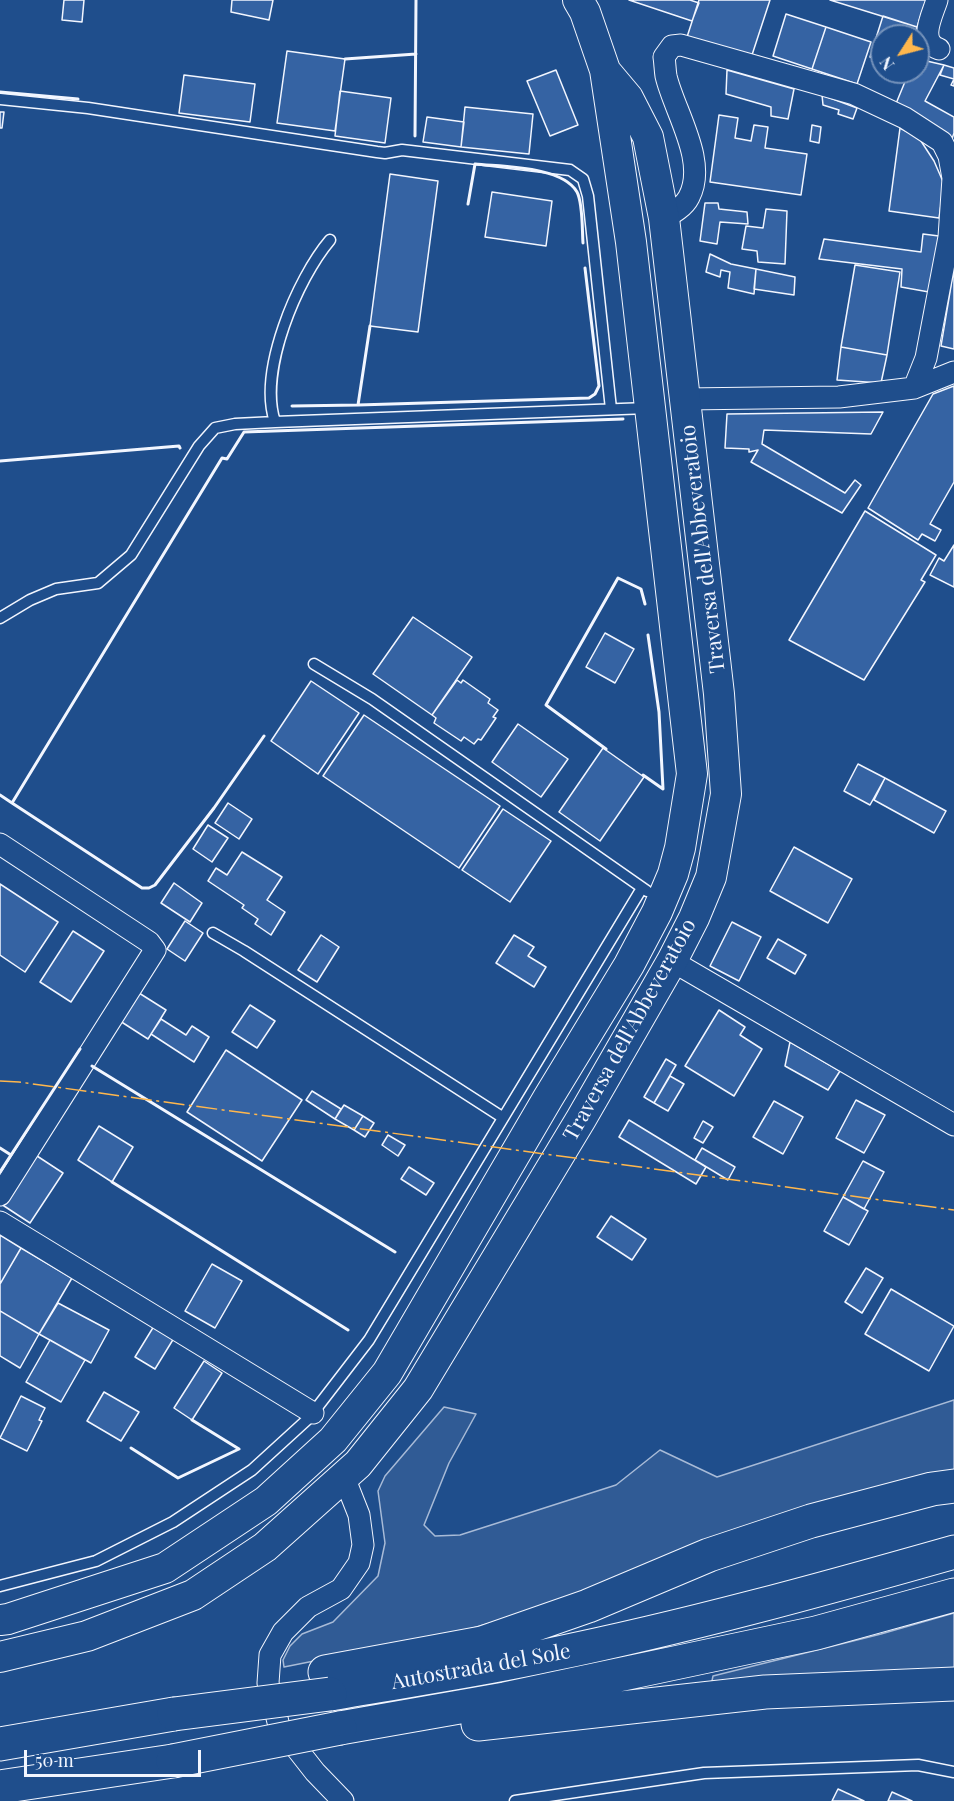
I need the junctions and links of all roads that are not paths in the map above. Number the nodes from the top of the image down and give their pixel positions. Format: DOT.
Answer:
graph roads {
  1 [pos="578,0"];
  2 [pos="937,0"];
  3 [pos="939,49"];
  4 [pos="605,70"];
  5 [pos="0,99"];
  6 [pos="954,178"];
  7 [pos="664,218"];
  8 [pos="330,240"];
  9 [pos="954,372"];
  10 [pos="914,388"];
  11 [pos="685,399"];
  12 [pos="649,408"];
  13 [pos="611,409"];
  14 [pos="275,422"];
  15 [pos="0,618"];
  16 [pos="314,664"];
  17 [pos="0,844"];
  18 [pos="652,895"];
  19 [pos="213,933"];
  20 [pos="672,961"];
  21 [pos="502,1117"];
  22 [pos="954,1125"];
  23 [pos="0,1195"];
  24 [pos="0,1222"];
  25 [pos="313,1413"];
  26 [pos="344,1477"];
  27 [pos="954,1486"];
  28 [pos="954,1551"];
  29 [pos="0,1586"];
  30 [pos="954,1595"];
  31 [pos="0,1620"];
  32 [pos="0,1657"];
  33 [pos="328,1683"];
  34 [pos="954,1684"];
  35 [pos="341,1737"];
  36 [pos="0,1744"];
  37 [pos="954,1772"];
  38 [pos="0,1787"];
  39 [pos="343,1801"];
  40 [pos="515,1801"];
  1 -- 4 [label="street, Traversa dell'Abbeveratoio"];
  2 -- 3 [label="street"];
  4 -- 7 [label="street, Traversa dell'Abbeveratoio"];
  4 -- 12 [label="street, Traversa dell'Abbeveratoio"];
  5 -- 13 [label="lane"];
  6 -- 7 [label="street"];
  6 -- 10 [label="street"];
  7 -- 11 [label="street, Traversa dell'Abbeveratoio"];
  8 -- 14 [label="lane"];
  9 -- 10 [label="street"];
  10 -- 11 [label="street"];
  11 -- 20 [label="street, Traversa dell'Abbeveratoio"];
  12 -- 13 [label="lane"];
  12 -- 18 [label="street, Traversa dell'Abbeveratoio"];
  13 -- 14 [label="lane"];
  14 -- 15 [label="lane"];
  16 -- 18 [label="lane"];
  17 -- 23 [label="street"];
  18 -- 21 [label="lane"];
  18 -- 31 [label="street, Traversa dell'Abbeveratoio"];
  19 -- 21 [label="lane"];
  20 -- 22 [label="street"];
  20 -- 26 [label="street, Traversa dell'Abbeveratoio"];
  21 -- 25 [label="lane"];
  24 -- 25 [label="street"];
  25 -- 29 [label="lane"];
  26 -- 32 [label="street, Traversa dell'Abbeveratoio"];
  26 -- 39 [label="street"];
  27 -- 33 [label="highway"];
  28 -- 33 [label="highway, Autostrada del Sole"];
  30 -- 35 [label="highway, Autostrada del Sole"];
  33 -- 36 [label="highway, bridge"];
  34 -- 35 [label="highway"];
  35 -- 38 [label="highway, bridge"];
  37 -- 40 [label="lane"];
}
